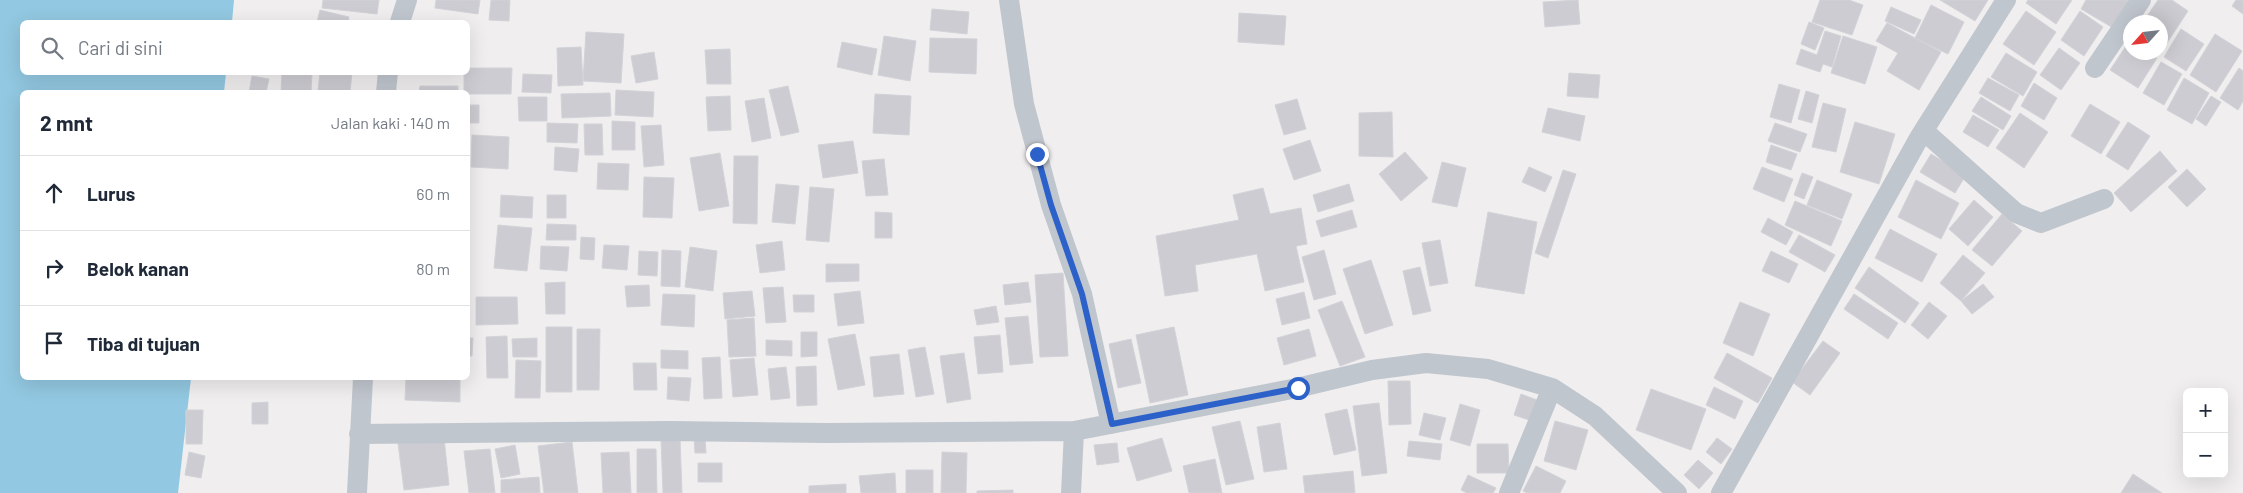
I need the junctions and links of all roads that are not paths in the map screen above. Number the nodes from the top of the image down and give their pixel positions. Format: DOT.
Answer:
graph roads {
  1 [pos="407,0"];
  2 [pos="1009,0"];
  3 [pos="2006,0"];
  4 [pos="2141,0"];
  5 [pos="401,20"];
  6 [pos="2095,68"];
  7 [pos="388,75"];
  8 [pos="386,90"];
  9 [pos="1924,131"];
  10 [pos="2104,198"];
  11 [pos="363,380"];
  12 [pos="1552,388"];
  13 [pos="1112,424"];
  14 [pos="1074,431"];
  15 [pos="359,434"];
  16 [pos="357,493"];
  17 [pos="1071,493"];
  18 [pos="1509,493"];
  19 [pos="1676,493"];
  20 [pos="1721,493"];
  1 -- 5 [label="street"];
  2 -- 13 [label="street"];
  3 -- 9 [label="street"];
  4 -- 6 [label="street"];
  7 -- 8 [label="street"];
  9 -- 10 [label="street"];
  9 -- 20 [label="street"];
  11 -- 15 [label="street"];
  12 -- 13 [label="street"];
  12 -- 18 [label="street"];
  12 -- 19 [label="street"];
  13 -- 14 [label="street"];
  14 -- 15 [label="street"];
  14 -- 17 [label="street"];
  15 -- 16 [label="street"];
}
